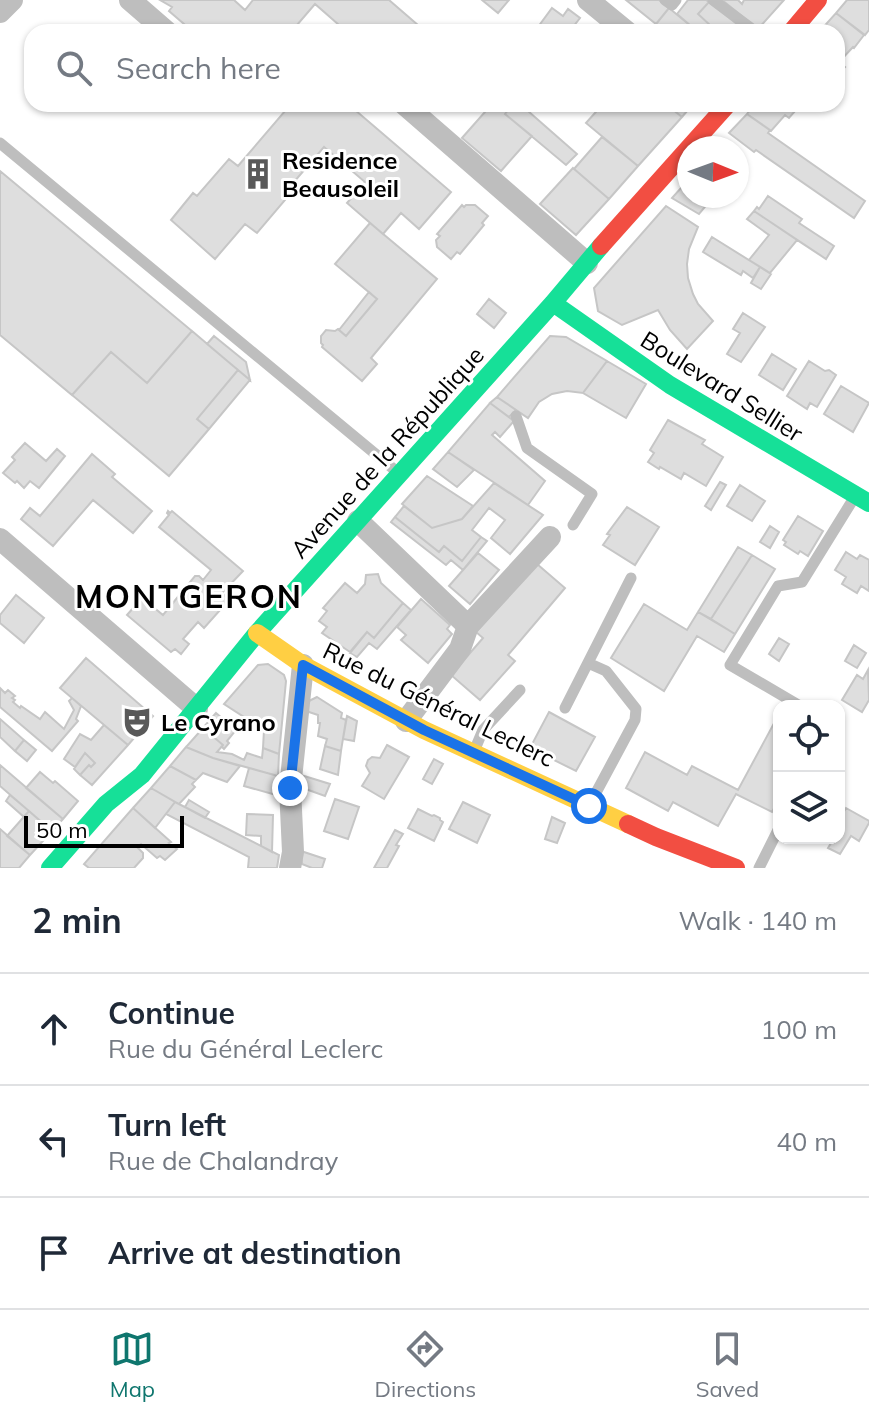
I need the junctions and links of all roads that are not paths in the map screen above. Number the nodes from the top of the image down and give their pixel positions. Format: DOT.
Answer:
graph roads {
  1 [pos="12,0"];
  2 [pos="130,0"];
  3 [pos="588,0"];
  4 [pos="665,0"];
  5 [pos="676,0"];
  6 [pos="713,0"];
  7 [pos="818,0"];
  8 [pos="0,12"];
  9 [pos="158,24"];
  10 [pos="617,24"];
  11 [pos="745,24"];
  12 [pos="798,24"];
  13 [pos="413,112"];
  14 [pos="717,112"];
  15 [pos="0,143"];
  16 [pos="587,263"];
  17 [pos="553,303"];
  18 [pos="516,416"];
  19 [pos="400,474"];
  20 [pos="862,499"];
  21 [pos="358,521"];
  22 [pos="573,525"];
  23 [pos="550,537"];
  24 [pos="0,539"];
  25 [pos="631,578"];
  26 [pos="468,626"];
  27 [pos="257,633"];
  28 [pos="588,663"];
  29 [pos="303,665"];
  30 [pos="520,690"];
  31 [pos="790,700"];
  32 [pos="565,708"];
  33 [pos="197,709"];
  34 [pos="406,721"];
  35 [pos="473,753"];
  36 [pos="589,806"];
  37 [pos="773,840"];
  38 [pos="50,868"];
  39 [pos="290,868"];
  40 [pos="736,868"];
  41 [pos="759,868"];
  1 -- 8 [label="street"];
  2 -- 9 [label="street"];
  3 -- 10 [label="street"];
  4 -- 5 [label="lane"];
  6 -- 11 [label="lane"];
  7 -- 12 [label="main road"];
  13 -- 16 [label="street"];
  14 -- 16 [label="main road, Avenue de la République"];
  15 -- 19 [label="lane"];
  16 -- 17 [label="main road, Avenue de la République"];
  17 -- 19 [label="main road, Avenue de la République"];
  17 -- 20 [label="main road, Boulevard Sellier"];
  18 -- 22 [label="lane"];
  19 -- 21 [label="main road, Avenue de la République"];
  20 -- 31 [label="lane"];
  21 -- 26 [label="street"];
  21 -- 27 [label="main road, Avenue de la République"];
  23 -- 26 [label="street"];
  24 -- 33 [label="street"];
  25 -- 28 [label="lane"];
  26 -- 34 [label="street"];
  27 -- 29 [label="main road, Rue du Général Leclerc"];
  27 -- 33 [label="main road, Avenue de la République"];
  28 -- 32 [label="lane"];
  28 -- 36 [label="lane"];
  29 -- 34 [label="main road, Rue du Général Leclerc"];
  29 -- 39 [label="street"];
  30 -- 35 [label="lane"];
  33 -- 38 [label="main road, Avenue de la République"];
  34 -- 35 [label="main road, Rue du Général Leclerc"];
  35 -- 36 [label="main road, Rue du Général Leclerc"];
  36 -- 40 [label="main road, Rue du Général Leclerc"];
  37 -- 41 [label="lane"];
}
